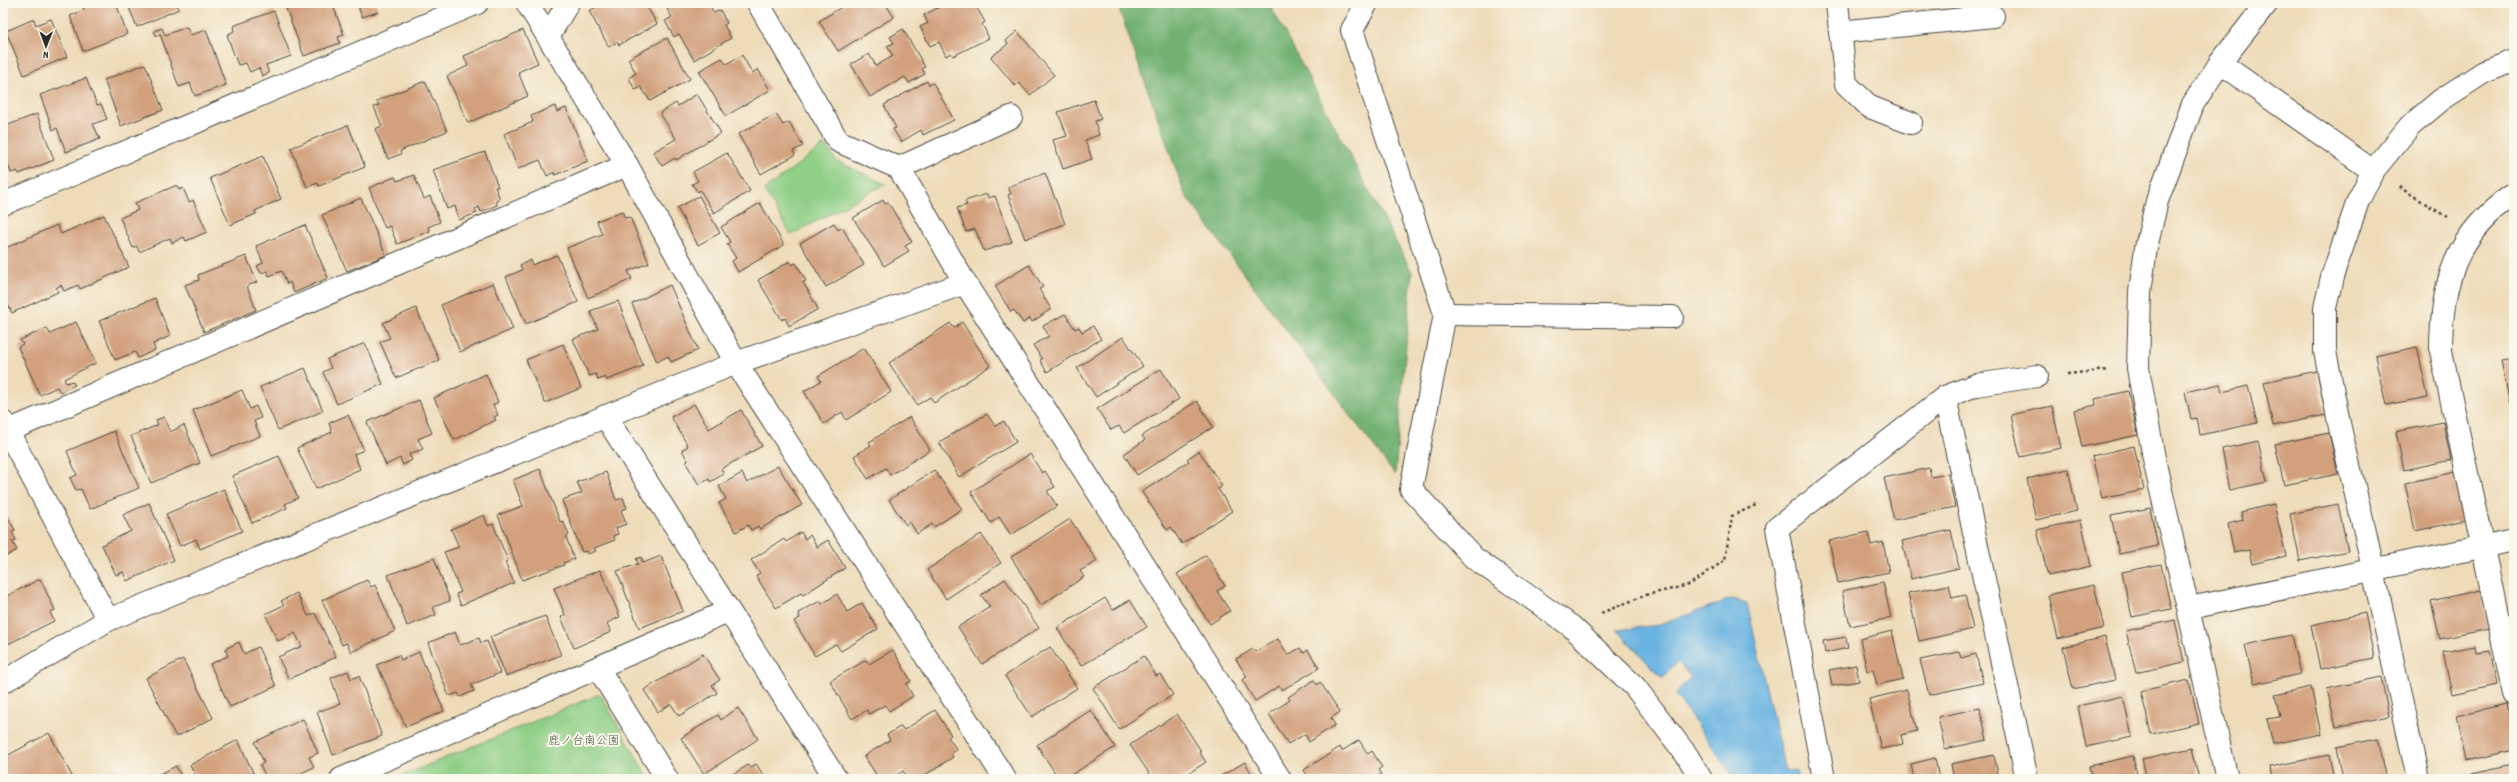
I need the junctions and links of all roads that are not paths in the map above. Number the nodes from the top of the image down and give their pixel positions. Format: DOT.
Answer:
graph roads {
  1 [pos="477,3"];
  2 [pos="527,3"];
  3 [pos="568,3"];
  4 [pos="758,3"];
  5 [pos="1367,3"];
  6 [pos="1837,3"];
  7 [pos="2268,3"];
  8 [pos="1993,16"];
  9 [pos="1840,32"];
  10 [pos="548,37"];
  11 [pos="2514,61"];
  12 [pos="2220,63"];
  13 [pos="1011,117"];
  14 [pos="1910,123"];
  15 [pos="627,165"];
  16 [pos="899,168"];
  17 [pos="2373,171"];
  18 [pos="2514,194"];
  19 [pos="3,204"];
  20 [pos="965,283"];
  21 [pos="1444,314"];
  22 [pos="1672,317"];
  23 [pos="736,363"];
  24 [pos="2037,376"];
  25 [pos="1945,397"];
  26 [pos="605,416"];
  27 [pos="4,429"];
  28 [pos="2514,540"];
  29 [pos="2482,549"];
  30 [pos="2373,570"];
  31 [pos="2190,608"];
  32 [pos="728,611"];
  33 [pos="108,620"];
  34 [pos="598,668"];
  35 [pos="3,682"];
  36 [pos="2514,694"];
  37 [pos="341,779"];
  38 [pos="667,779"];
  39 [pos="836,779"];
  40 [pos="1005,779"];
  41 [pos="1280,779"];
  42 [pos="1701,779"];
  43 [pos="1824,779"];
  44 [pos="2027,779"];
  45 [pos="2228,779"];
  46 [pos="2418,779"];
  1 -- 19 [label="street"];
  2 -- 10 [label="street"];
  3 -- 10 [label="street"];
  4 -- 16 [label="street"];
  5 -- 21 [label="street"];
  6 -- 9 [label="street"];
  7 -- 12 [label="street"];
  8 -- 9 [label="street"];
  9 -- 14 [label="street"];
  10 -- 15 [label="street"];
  11 -- 17 [label="street"];
  12 -- 17 [label="street"];
  12 -- 31 [label="street"];
  13 -- 16 [label="street"];
  15 -- 23 [label="street"];
  15 -- 27 [label="street"];
  16 -- 20 [label="street"];
  17 -- 30 [label="street"];
  18 -- 29 [label="street"];
  20 -- 23 [label="street"];
  20 -- 41 [label="street"];
  21 -- 22 [label="street"];
  21 -- 42 [label="street"];
  23 -- 26 [label="street"];
  23 -- 40 [label="street"];
  24 -- 25 [label="street"];
  25 -- 43 [label="street"];
  25 -- 44 [label="street"];
  26 -- 32 [label="street"];
  26 -- 33 [label="street"];
  27 -- 33 [label="street"];
  28 -- 29 [label="street"];
  29 -- 30 [label="street"];
  29 -- 36 [label="street"];
  30 -- 31 [label="street"];
  30 -- 46 [label="street"];
  31 -- 45 [label="street"];
  32 -- 34 [label="street"];
  32 -- 39 [label="street"];
  33 -- 35 [label="street"];
  34 -- 37 [label="street"];
  34 -- 38 [label="street"];
}
